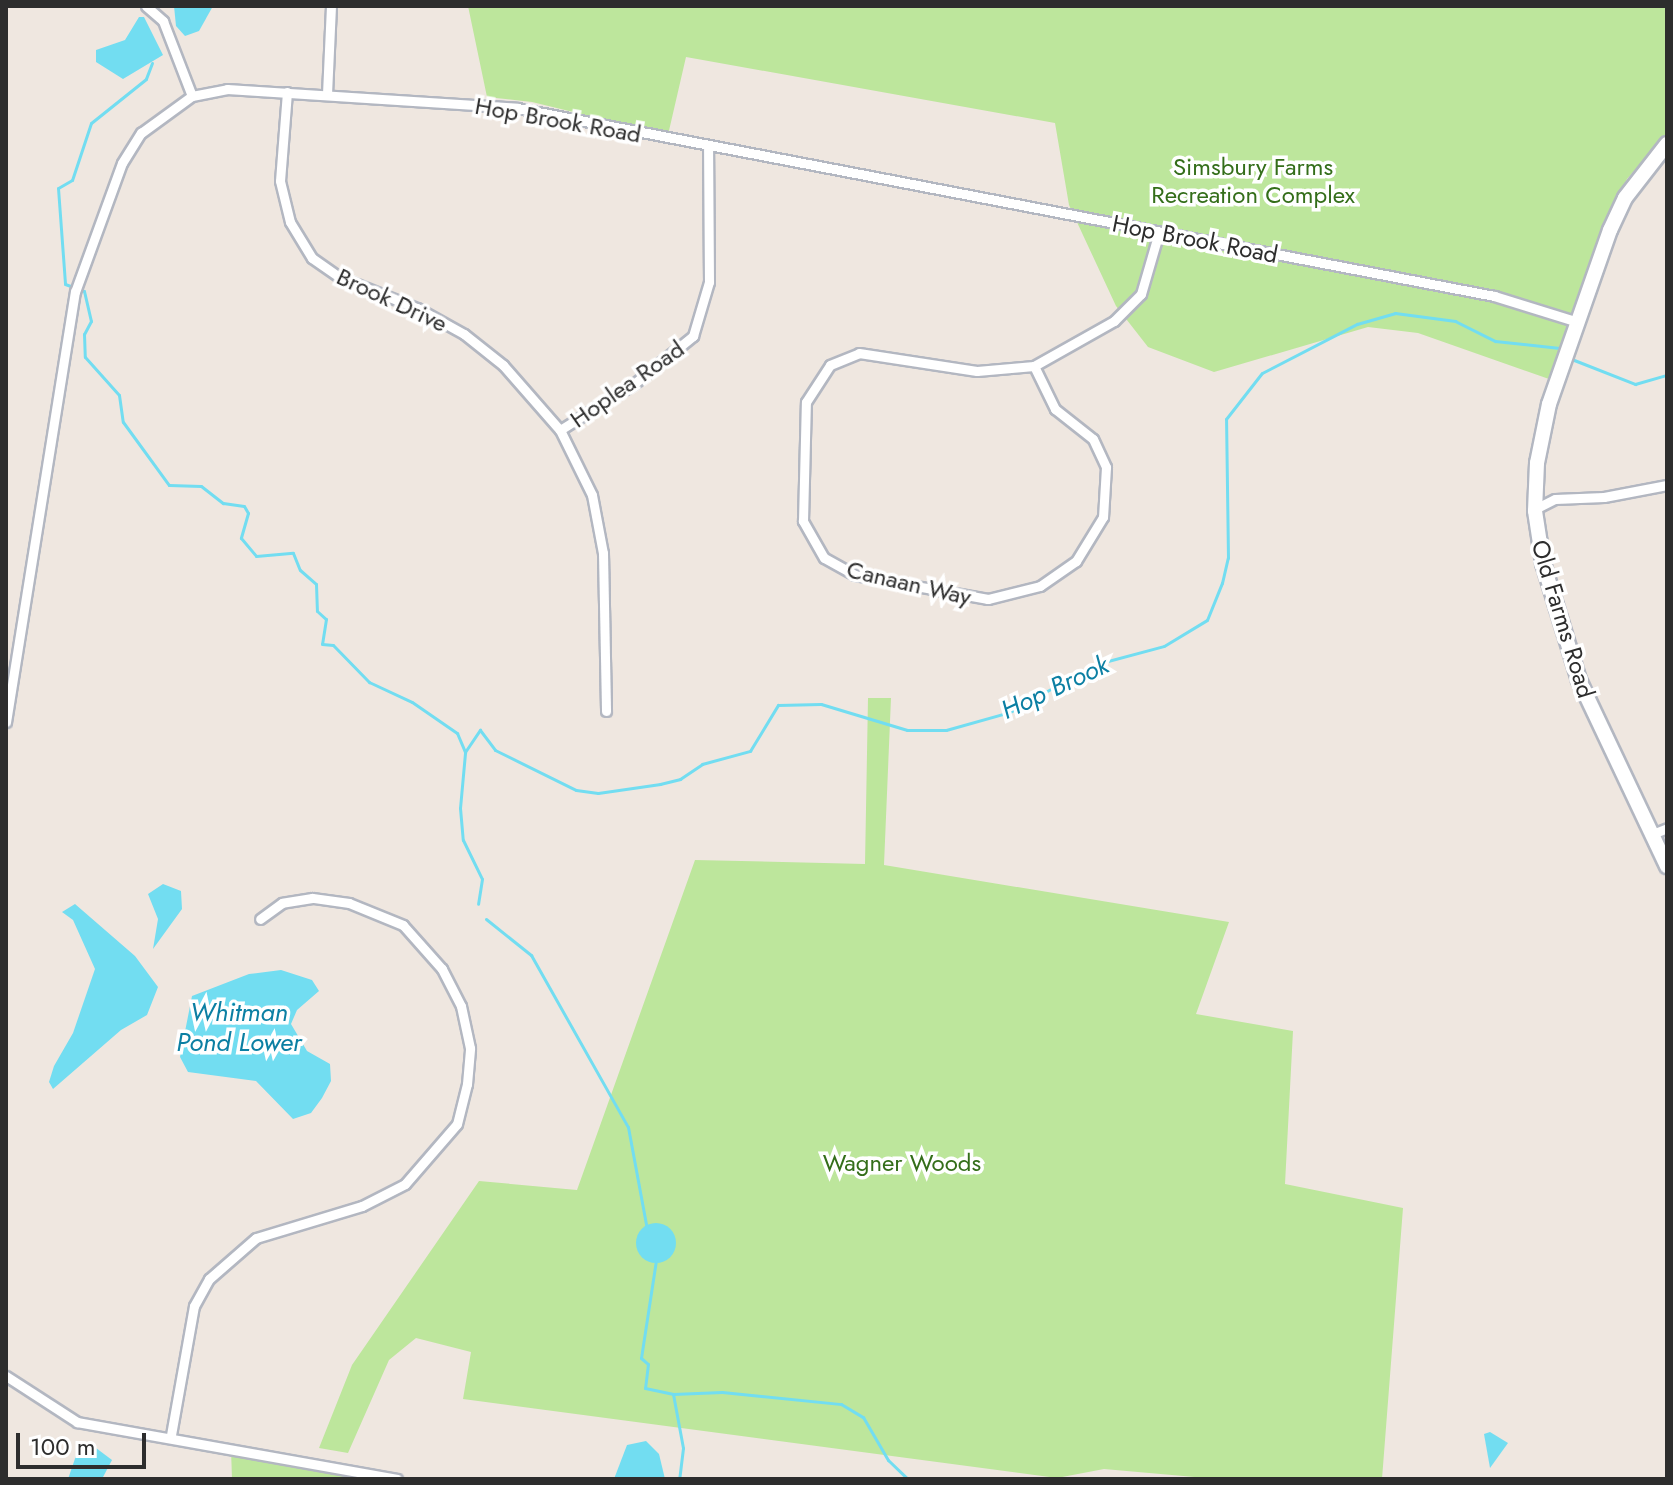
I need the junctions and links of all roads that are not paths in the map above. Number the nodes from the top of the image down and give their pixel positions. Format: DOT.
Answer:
graph roads {
  1 [pos="146,6"];
  2 [pos="331,6"];
  3 [pos="287,92"];
  4 [pos="327,94"];
  5 [pos="192,96"];
  6 [pos="1667,144"];
  7 [pos="708,149"];
  8 [pos="1159,232"];
  9 [pos="1578,322"];
  10 [pos="1034,366"];
  11 [pos="560,430"];
  12 [pos="1667,485"];
  13 [pos="1535,486"];
  14 [pos="1555,499"];
  15 [pos="1535,509"];
  16 [pos="606,711"];
  17 [pos="6,722"];
  18 [pos="1667,828"];
  19 [pos="1650,835"];
  20 [pos="1667,866"];
  21 [pos="260,919"];
  22 [pos="6,1376"];
  23 [pos="171,1435"];
  24 [pos="397,1479"];
  1 -- 5 [label="street"];
  2 -- 4 [label="street"];
  3 -- 4 [label="street, Hop Brook Road"];
  3 -- 5 [label="street, Hop Brook Road"];
  3 -- 11 [label="street, Brook Drive"];
  4 -- 7 [label="street, Hop Brook Road"];
  5 -- 17 [label="street, Hop Brook Road"];
  6 -- 9 [label="street, Old Farms Road"];
  7 -- 8 [label="street, Hop Brook Road"];
  7 -- 11 [label="street, Hoplea Road"];
  8 -- 9 [label="street, Hop Brook Road"];
  8 -- 10 [label="street, Canaan Way"];
  9 -- 13 [label="street, Old Farms Road"];
  10 -- 10 [label="street, Canaan Way"];
  11 -- 16 [label="street, Brook Drive"];
  12 -- 14 [label="street"];
  13 -- 14 [label="street"];
  13 -- 15 [label="street, Old Farms Road"];
  14 -- 15 [label="street"];
  15 -- 19 [label="street, Old Farms Road"];
  18 -- 19 [label="street"];
  19 -- 20 [label="street, Old Farms Road"];
  21 -- 23 [label="street"];
  22 -- 23 [label="street"];
  23 -- 24 [label="street"];
}
